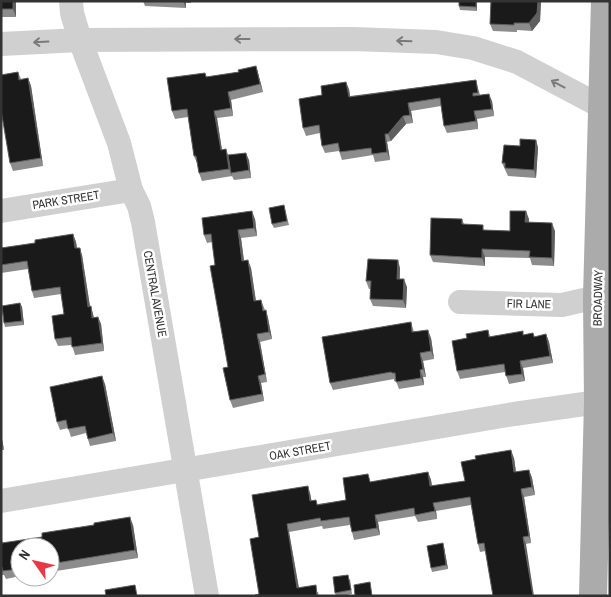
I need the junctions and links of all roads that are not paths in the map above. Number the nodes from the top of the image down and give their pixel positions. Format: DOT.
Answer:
graph roads {
  1 [pos="71,1"];
  2 [pos="605,1"];
  3 [pos="80,40"];
  4 [pos="1,44"];
  5 [pos="604,120"];
  6 [pos="131,190"];
  7 [pos="1,211"];
  8 [pos="597,297"];
  9 [pos="460,302"];
  10 [pos="598,402"];
  11 [pos="186,470"];
  12 [pos="1,501"];
  13 [pos="207,596"];
  14 [pos="593,596"];
  1 -- 3 [label="street, CENTRAL AVENUE"];
  2 -- 5 [label="main road, BROADWAY"];
  3 -- 4 [label="street, one-way"];
  5 -- 3 [label="street, one-way"];
  3 -- 6 [label="street, CENTRAL AVENUE"];
  5 -- 8 [label="main road, BROADWAY"];
  6 -- 7 [label="street, PARK STREET"];
  6 -- 11 [label="street, CENTRAL AVENUE"];
  8 -- 9 [label="street, FIR LANE"];
  8 -- 10 [label="main road, BROADWAY"];
  10 -- 11 [label="street, OAK STREET"];
  10 -- 14 [label="main road, BROADWAY"];
  11 -- 12 [label="street, OAK STREET"];
  11 -- 13 [label="street, CENTRAL AVENUE"];
}
